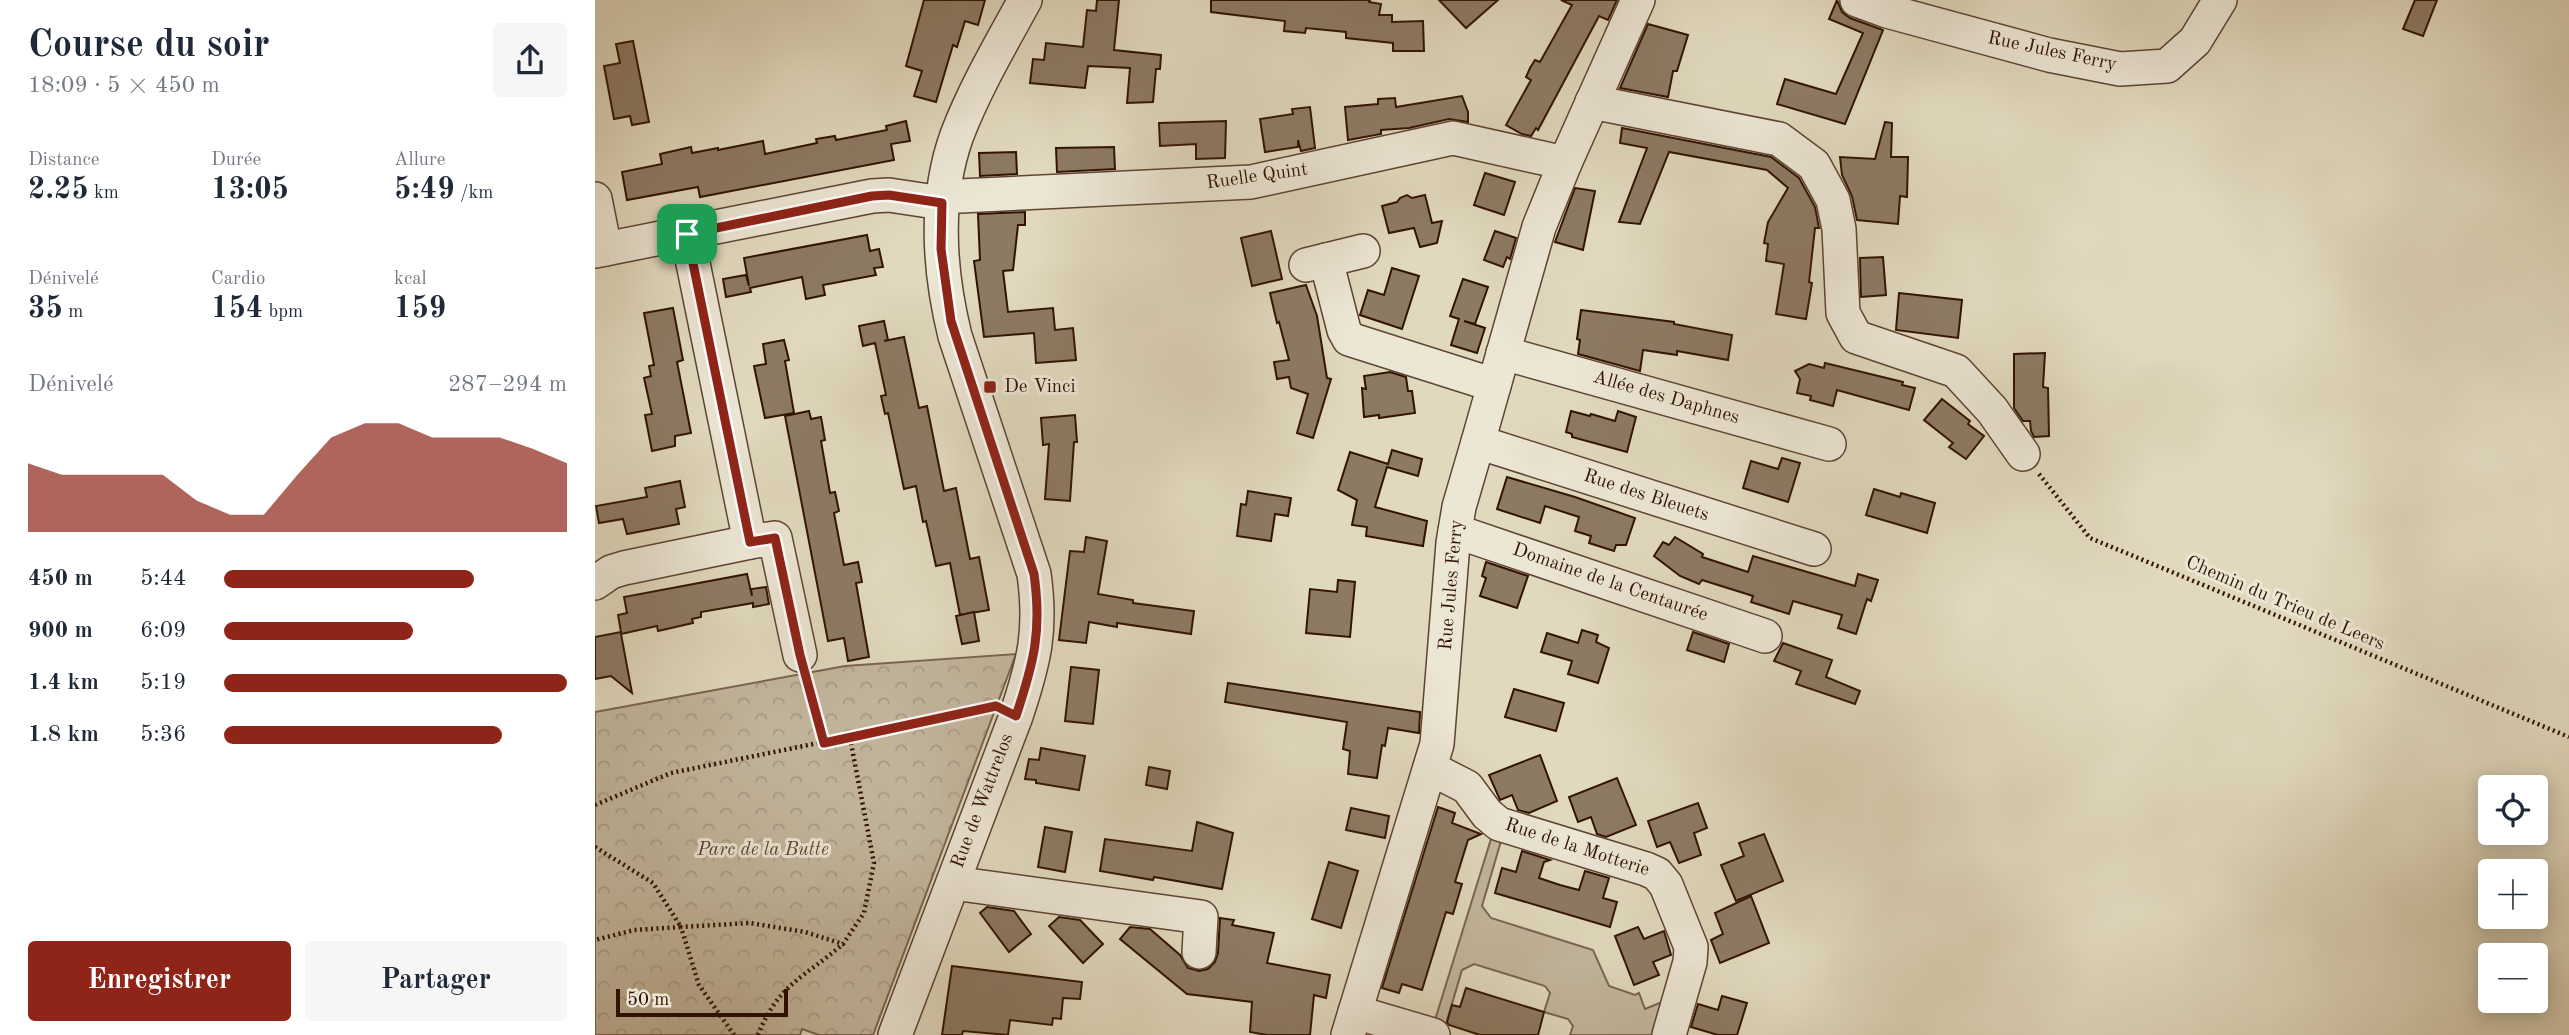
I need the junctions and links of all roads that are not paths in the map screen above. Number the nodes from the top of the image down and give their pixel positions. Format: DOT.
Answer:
graph roads {
  1 [pos="1025,0"];
  2 [pos="1638,0"];
  3 [pos="1857,0"];
  4 [pos="2220,0"];
  5 [pos="1592,102"];
  6 [pos="1565,163"];
  7 [pos="595,199"];
  8 [pos="943,199"];
  9 [pos="687,234"];
  10 [pos="600,250"];
  11 [pos="1363,251"];
  12 [pos="1503,353"];
  13 [pos="1494,385"];
  14 [pos="1478,442"];
  15 [pos="1829,444"];
  16 [pos="2023,454"];
  17 [pos="1455,531"];
  18 [pos="750,542"];
  19 [pos="1814,549"];
  20 [pos="595,583"];
  21 [pos="1765,636"];
  22 [pos="800,655"];
  23 [pos="1430,768"];
  24 [pos="953,883"];
  25 [pos="1199,952"];
  26 [pos="1352,1023"];
  27 [pos="895,1035"];
  28 [pos="1433,1035"];
  29 [pos="1669,1035"];
  1 -- 8 [label="street, Rue de Wattrelos"];
  2 -- 5 [label="street, Rue Jules Ferry"];
  3 -- 4 [label="street, Rue Jules Ferry"];
  5 -- 6 [label="street, Rue Jules Ferry"];
  5 -- 16 [label="street"];
  6 -- 8 [label="street, Ruelle Quint"];
  6 -- 12 [label="street, Rue Jules Ferry"];
  7 -- 10 [label="street"];
  8 -- 9 [label="street, Ruelle Quint"];
  8 -- 24 [label="street, Rue de Wattrelos"];
  9 -- 10 [label="street, Ruelle Quint"];
  9 -- 18 [label="street"];
  11 -- 13 [label="street"];
  12 -- 13 [label="street, Rue Jules Ferry"];
  12 -- 15 [label="street, Allée des Daphnes"];
  13 -- 14 [label="street, Rue Jules Ferry"];
  14 -- 17 [label="street, Rue Jules Ferry"];
  14 -- 19 [label="street, Rue des Bleuets"];
  17 -- 21 [label="street, Domaine de la Centaurée"];
  17 -- 23 [label="street, Rue Jules Ferry"];
  18 -- 20 [label="street"];
  18 -- 22 [label="street"];
  23 -- 26 [label="street, Rue Jules Ferry"];
  23 -- 29 [label="street, Rue de la Motterie"];
  24 -- 25 [label="street, Rue de Wattrelos"];
  24 -- 27 [label="street, Rue de Wattrelos"];
  26 -- 28 [label="street"];
}
